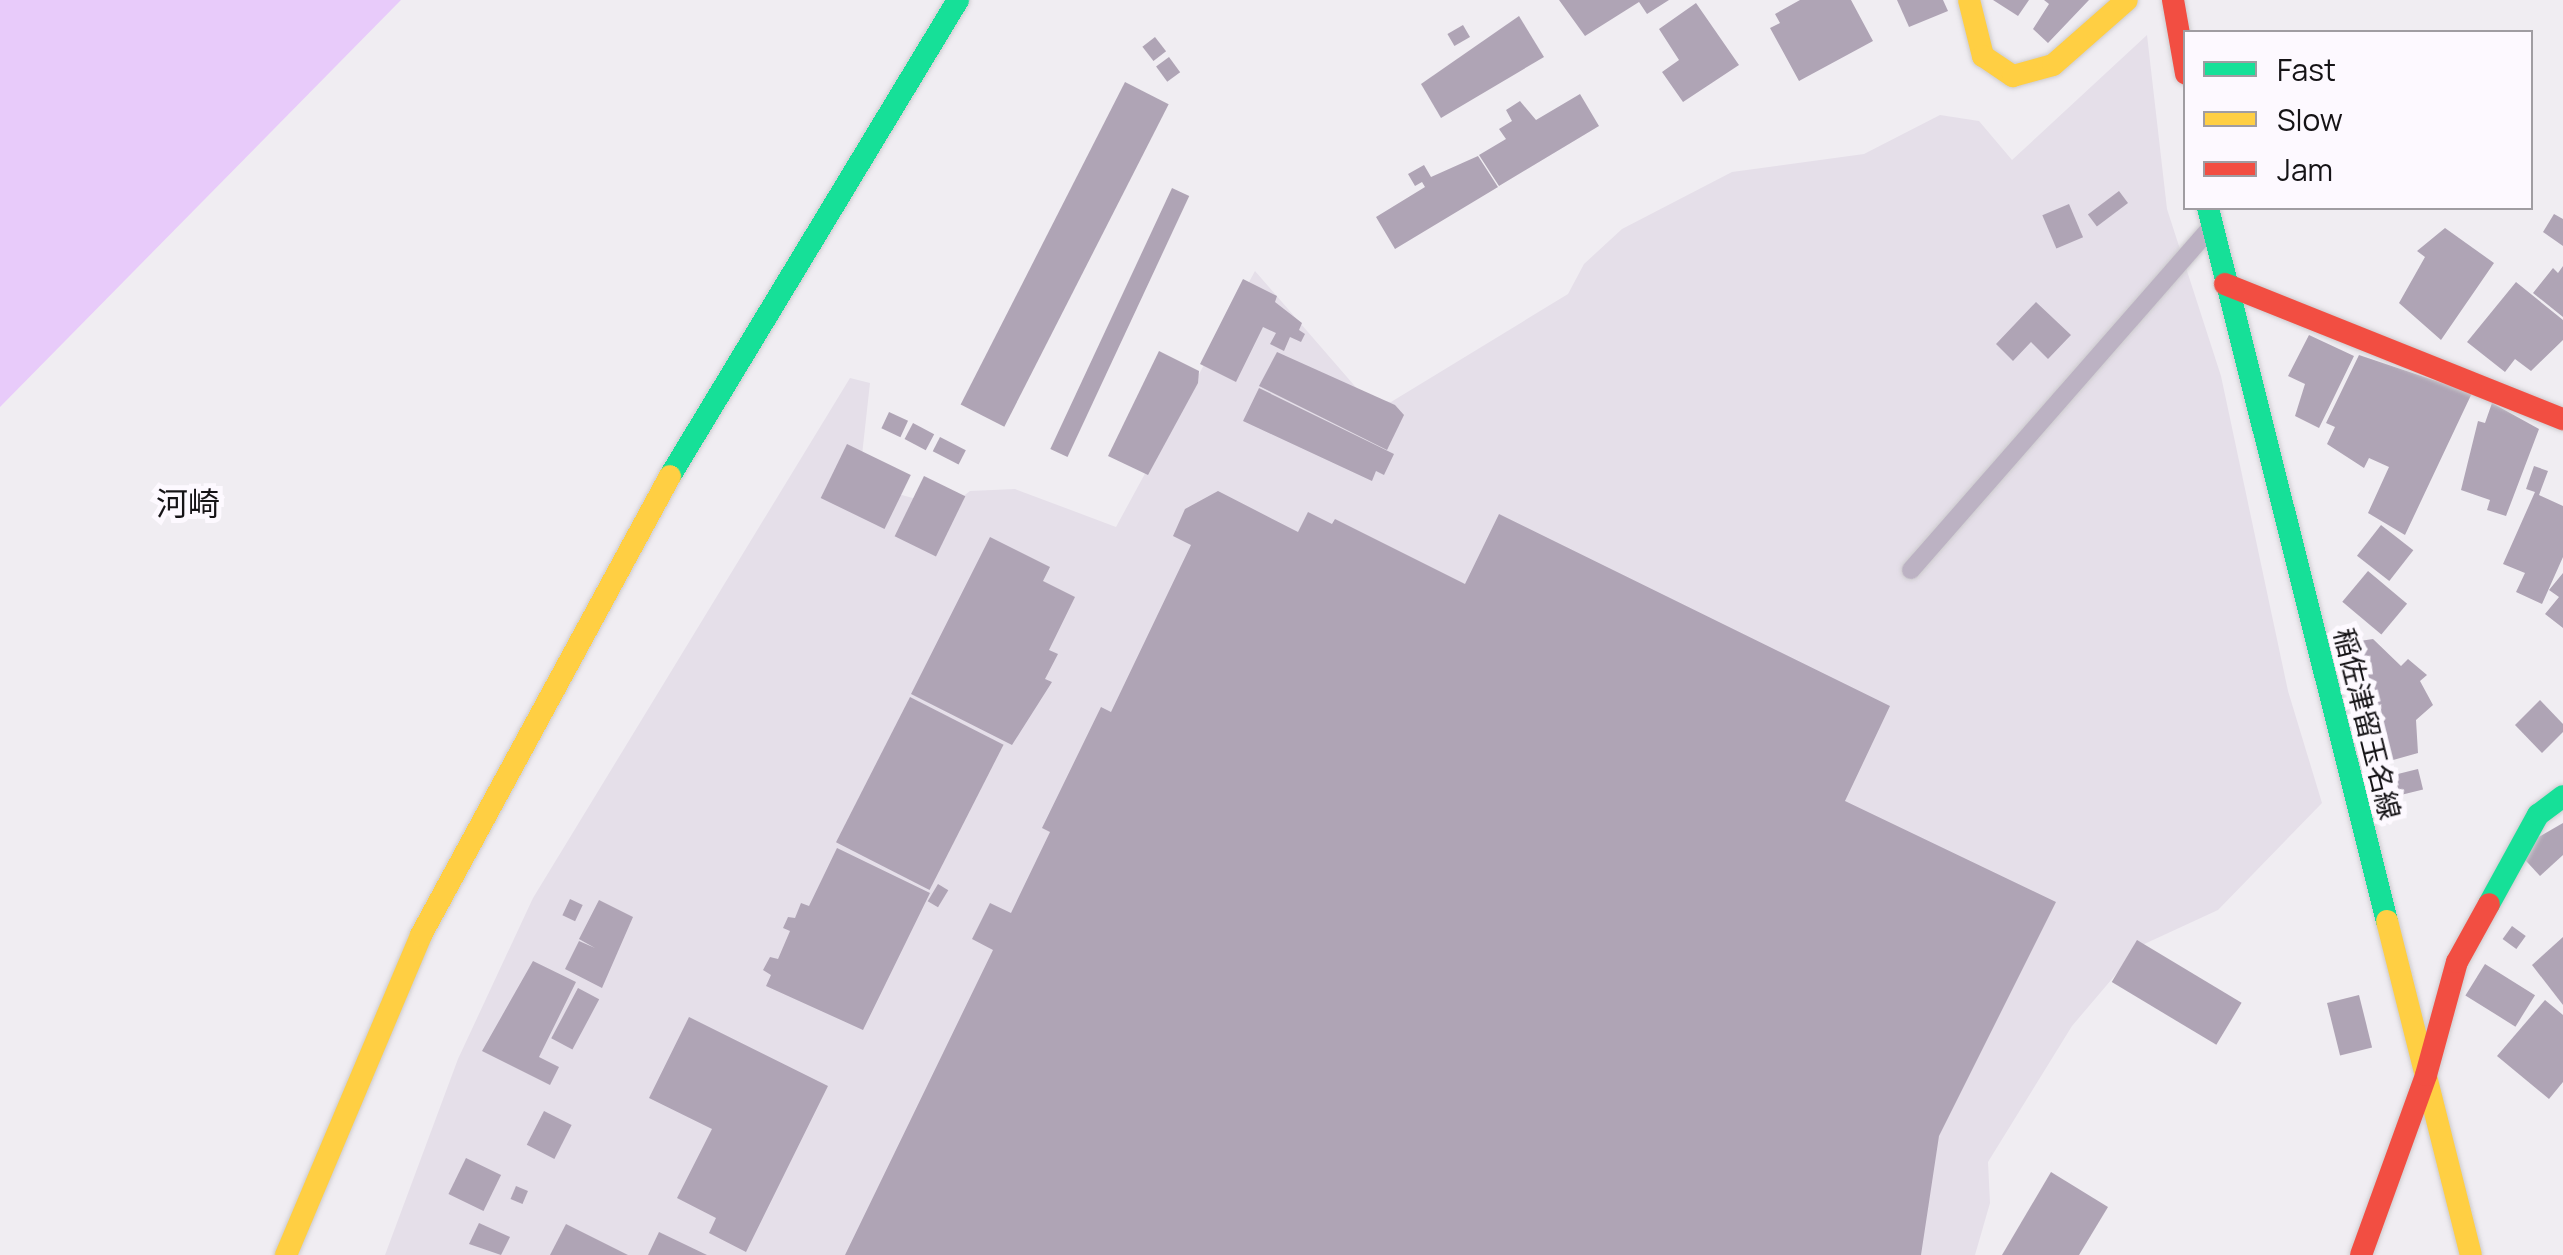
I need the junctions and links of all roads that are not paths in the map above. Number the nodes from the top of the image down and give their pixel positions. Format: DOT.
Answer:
graph roads {
  1 [pos="958,0"];
  2 [pos="1968,0"];
  3 [pos="2127,0"];
  4 [pos="2173,0"];
  5 [pos="2183,57"];
  6 [pos="2210,217"];
  7 [pos="2226,284"];
  8 [pos="2563,420"];
  9 [pos="1911,570"];
  10 [pos="2563,796"];
  11 [pos="2426,1076"];
  12 [pos="286,1255"];
  13 [pos="2361,1255"];
  14 [pos="2471,1255"];
  1 -- 12 [label="street"];
  2 -- 3 [label="street"];
  4 -- 5 [label="street"];
  6 -- 7 [label="street, 稲佐津留玉名線"];
  6 -- 9 [label="lane"];
  7 -- 8 [label="street"];
  7 -- 11 [label="street, 稲佐津留玉名線"];
  10 -- 11 [label="street"];
  11 -- 13 [label="street"];
  11 -- 14 [label="street, 稲佐津留玉名線"];
}
